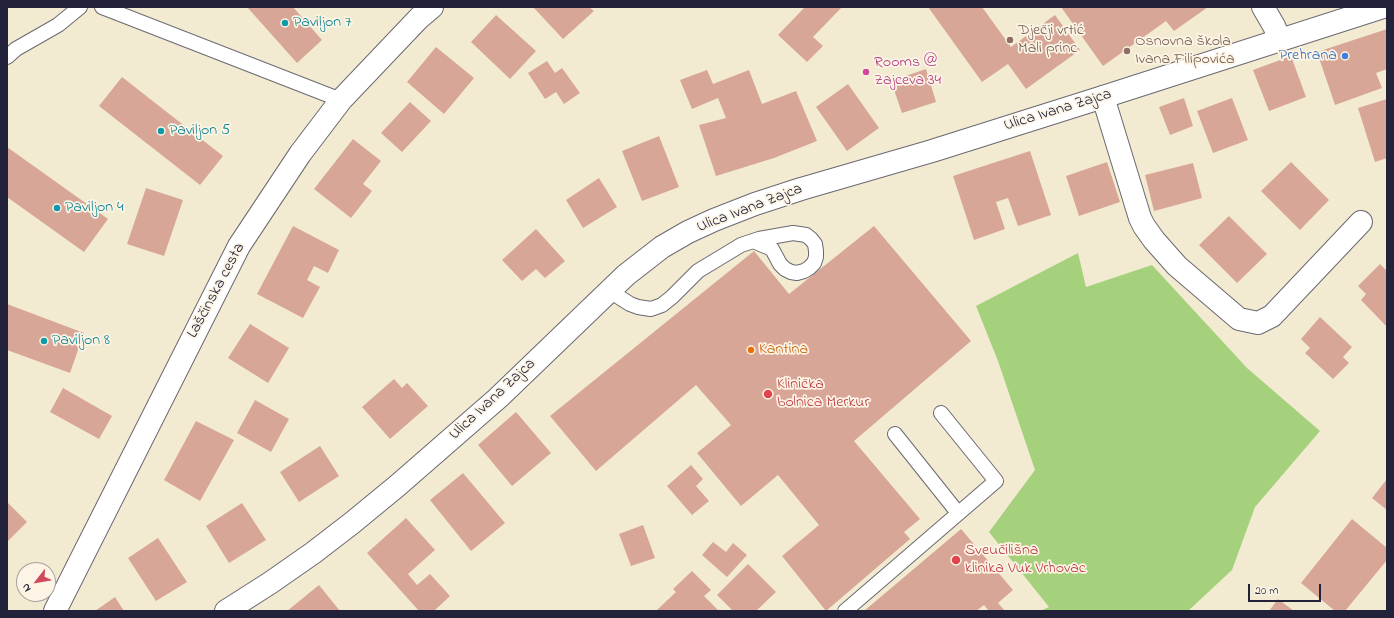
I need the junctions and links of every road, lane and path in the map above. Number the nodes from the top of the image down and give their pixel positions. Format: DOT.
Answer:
graph roads {
  1 [pos="80,7"];
  2 [pos="102,7"];
  3 [pos="432,7"];
  4 [pos="1263,7"];
  5 [pos="1383,7"];
  6 [pos="1280,40"];
  7 [pos="7,57"];
  8 [pos="1103,98"];
  9 [pos="341,100"];
  10 [pos="1361,222"];
  11 [pos="753,241"];
  12 [pos="611,288"];
  13 [pos="941,413"];
  14 [pos="895,434"];
  15 [pos="958,513"];
  16 [pos="55,611"];
  17 [pos="226,611"];
  18 [pos="845,611"];
  1 -- 7 [label="lane"];
  2 -- 9 [label="lane"];
  3 -- 9 [label="main road, Laščinska cesta"];
  4 -- 6 [label="main road"];
  5 -- 6 [label="main road, Ulica Ivana Zajca"];
  6 -- 8 [label="main road, Ulica Ivana Zajca"];
  8 -- 10 [label="main road"];
  8 -- 12 [label="main road, Ulica Ivana Zajca"];
  9 -- 16 [label="main road, Laščinska cesta"];
  11 -- 12 [label="lane"];
  12 -- 17 [label="main road, Ulica Ivana Zajca"];
  13 -- 15 [label="lane"];
  14 -- 15 [label="lane"];
  15 -- 18 [label="lane"];
}
